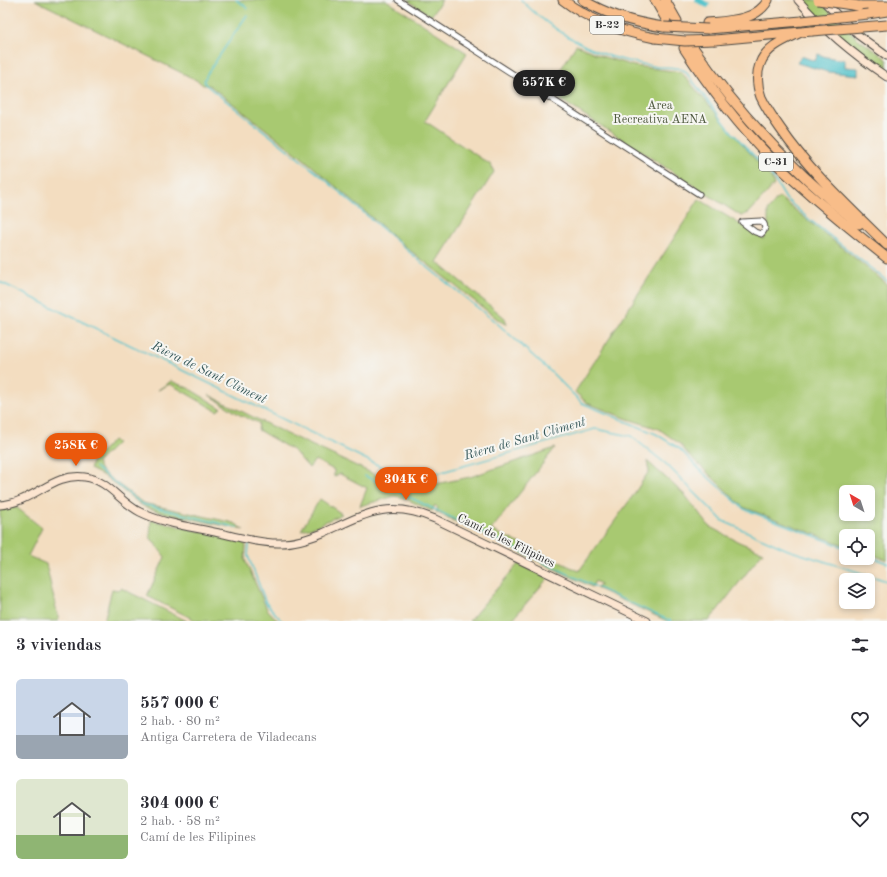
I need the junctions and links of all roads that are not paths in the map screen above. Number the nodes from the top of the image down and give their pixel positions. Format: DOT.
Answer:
graph roads {
  1 [pos="398,0"];
  2 [pos="563,0"];
  3 [pos="583,0"];
  4 [pos="655,0"];
  5 [pos="665,0"];
  6 [pos="768,0"];
  7 [pos="798,0"];
  8 [pos="818,0"];
  9 [pos="822,0"];
  10 [pos="887,6"];
  11 [pos="887,11"];
  12 [pos="677,21"];
  13 [pos="665,23"];
  14 [pos="887,25"];
  15 [pos="706,26"];
  16 [pos="799,33"];
  17 [pos="693,47"];
  18 [pos="684,48"];
  19 [pos="887,56"];
  20 [pos="887,77"];
  21 [pos="699,194"];
  22 [pos="887,245"];
  23 [pos="887,258"];
  24 [pos="0,505"];
  25 [pos="647,621"];
  1 -- 21 [label="street"];
  2 -- 16 [label="highway, B-22, bridge"];
  3 -- 13 [label="highway"];
  4 -- 13 [label="highway"];
  5 -- 12 [label="highway"];
  6 -- 15 [label="highway"];
  7 -- 20 [label="main road"];
  8 -- 10 [label="highway, bridge"];
  9 -- 19 [label="main road"];
  11 -- 15 [label="highway, bridge"];
  13 -- 15 [label="highway, bridge"];
  14 -- 16 [label="highway, B-22, bridge"];
  16 -- 22 [label="highway"];
  17 -- 22 [label="highway, C-31"];
  18 -- 23 [label="highway, C-31"];
  24 -- 25 [label="main road, Camí de les Filipines"];
}
